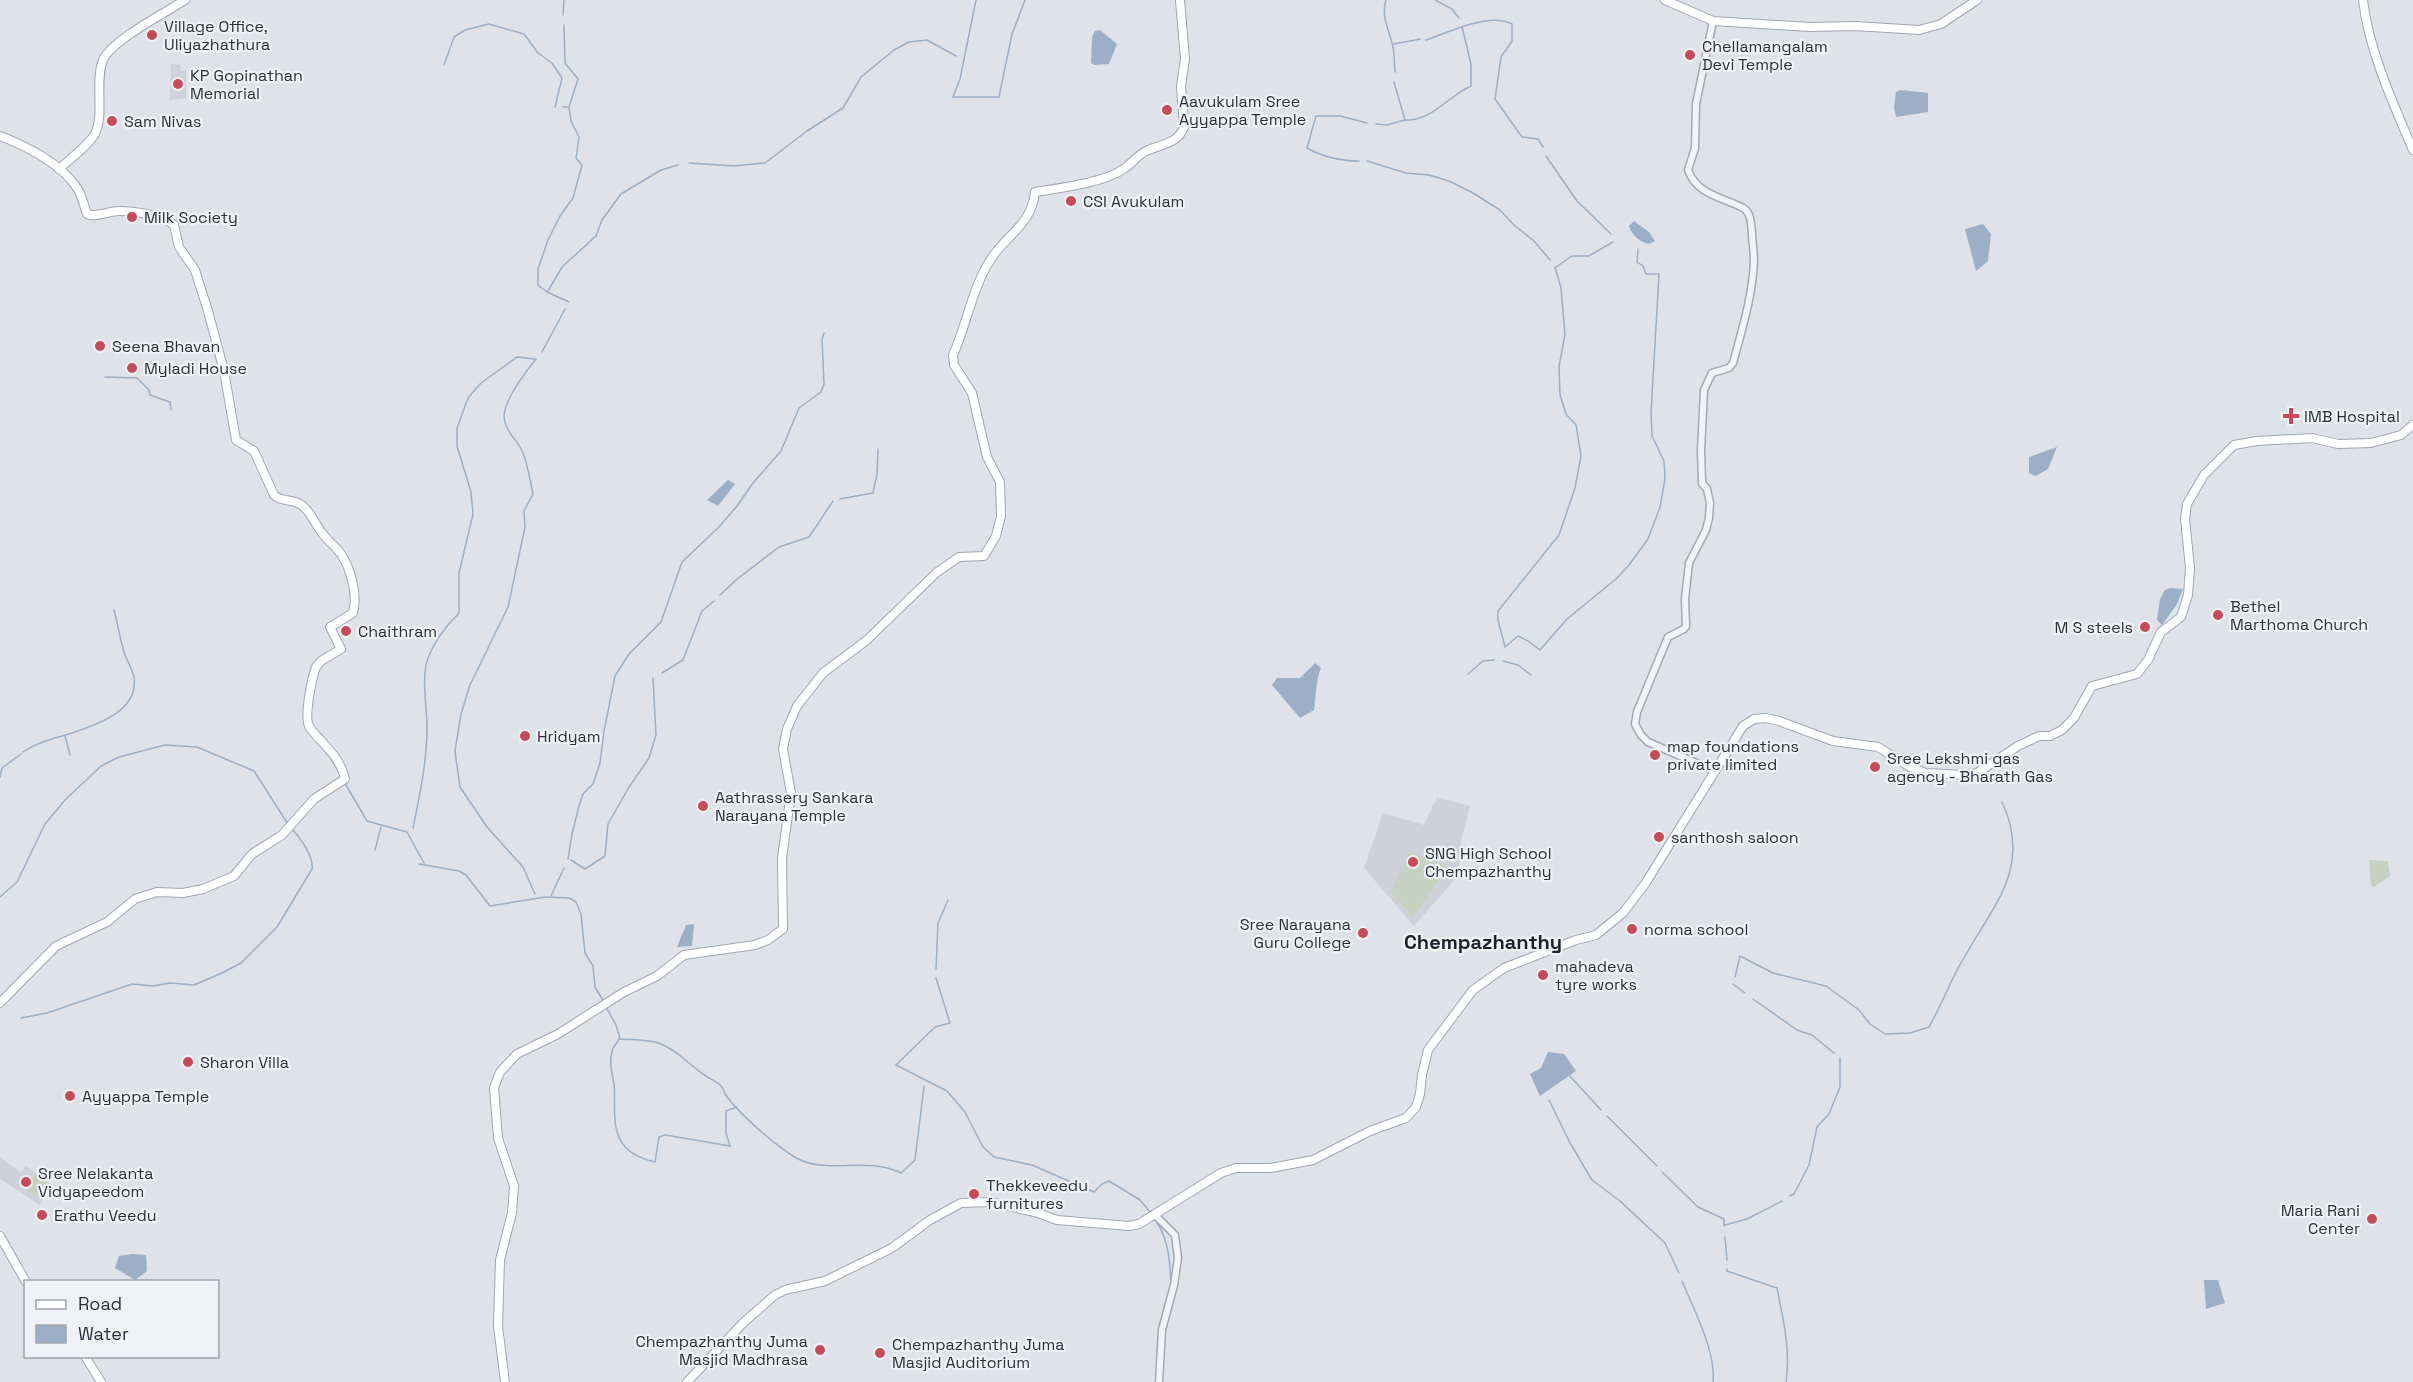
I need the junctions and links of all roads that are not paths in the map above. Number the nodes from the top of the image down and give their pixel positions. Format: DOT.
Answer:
graph roads {
  1 [pos="185,0"];
  2 [pos="1180,0"];
  3 [pos="1665,0"];
  4 [pos="1977,0"];
  5 [pos="2363,0"];
  6 [pos="1713,21"];
  7 [pos="0,136"];
  8 [pos="2413,150"];
  9 [pos="59,169"];
  10 [pos="2413,425"];
  11 [pos="1715,771"];
  12 [pos="0,1003"];
  13 [pos="1154,1214"];
  14 [pos="0,1236"];
  15 [pos="25,1280"];
  16 [pos="86,1358"];
  17 [pos="101,1382"];
  18 [pos="504,1382"];
  19 [pos="687,1382"];
  20 [pos="1160,1382"];
  1 -- 9 [label="main road"];
  2 -- 18 [label="main road"];
  3 -- 6 [label="main road"];
  4 -- 6 [label="main road"];
  5 -- 8 [label="main road"];
  6 -- 11 [label="street"];
  7 -- 9 [label="main road"];
  9 -- 12 [label="main road"];
  10 -- 11 [label="main road"];
  11 -- 13 [label="main road"];
  13 -- 19 [label="main road"];
  13 -- 20 [label="street"];
  14 -- 15 [label="main road"];
  16 -- 17 [label="main road"];
}
